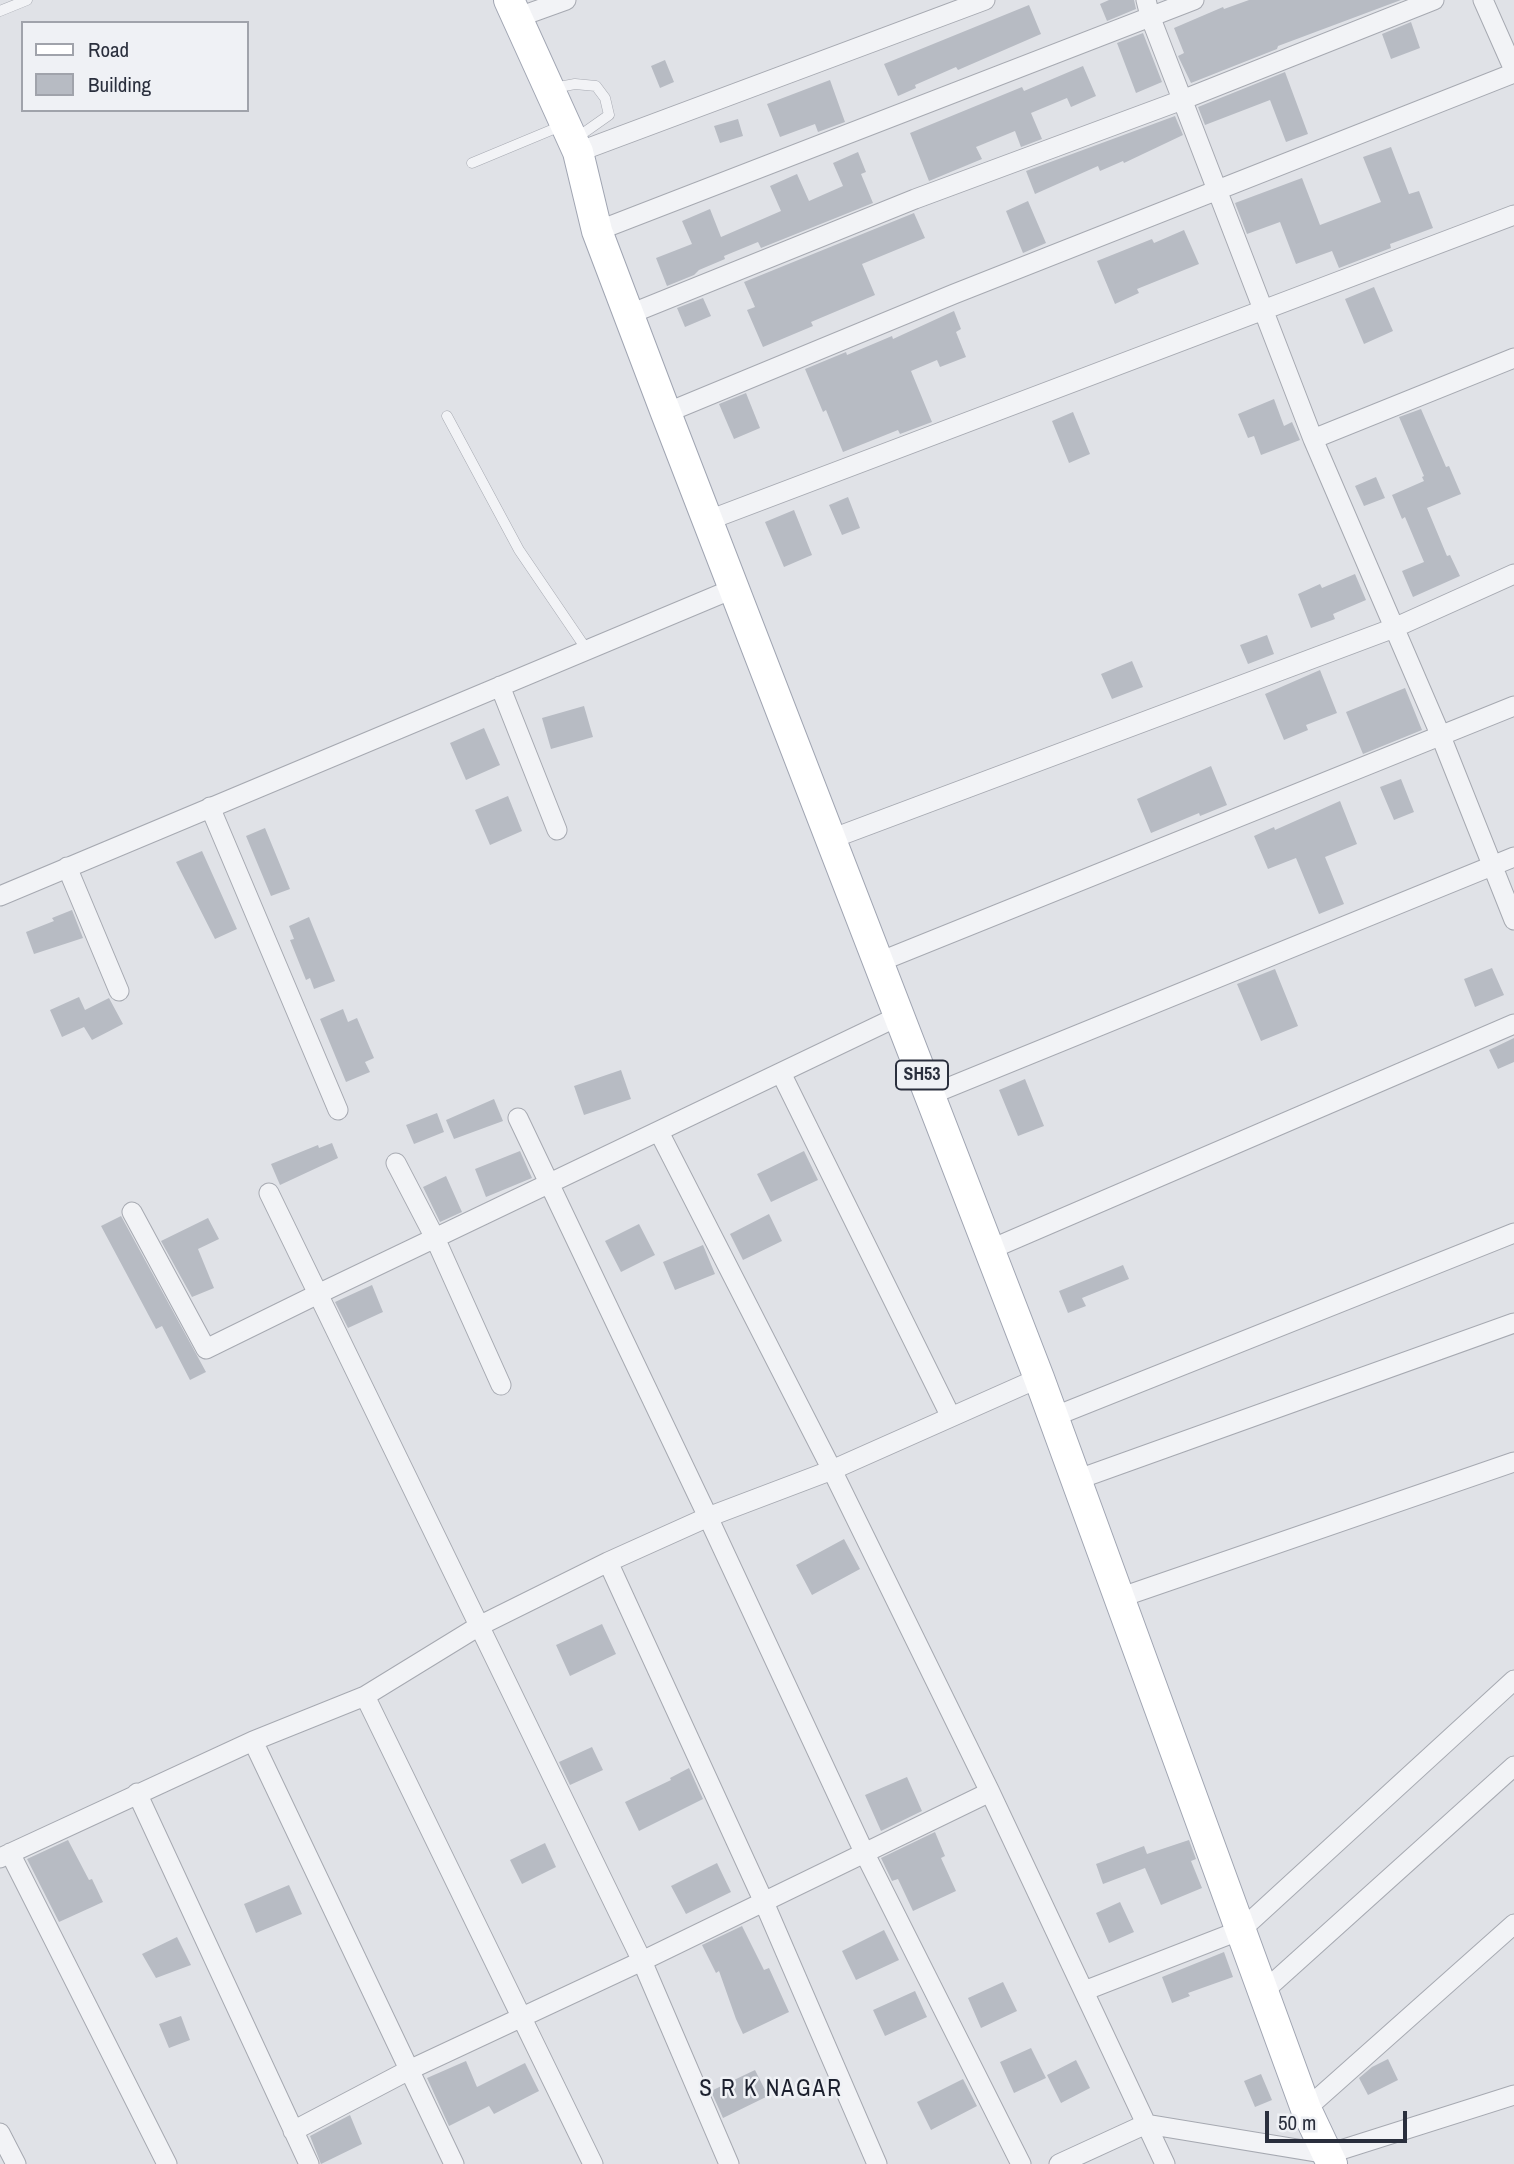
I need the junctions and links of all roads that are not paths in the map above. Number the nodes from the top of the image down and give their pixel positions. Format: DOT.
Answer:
graph roads {
  1 [pos="27,0"];
  2 [pos="566,0"];
  3 [pos="985,0"];
  4 [pos="1194,0"];
  5 [pos="1434,0"];
  6 [pos="1483,0"];
  7 [pos="1148,8"];
  8 [pos="512,9"];
  9 [pos="0,12"];
  10 [pos="1514,71"];
  11 [pos="549,89"];
  12 [pos="1182,100"];
  13 [pos="572,139"];
  14 [pos="472,163"];
  15 [pos="1217,190"];
  16 [pos="1514,215"];
  17 [pos="597,231"];
  18 [pos="1264,310"];
  19 [pos="630,314"];
  20 [pos="1514,358"];
  21 [pos="666,413"];
  22 [pos="447,416"];
  23 [pos="1313,439"];
  24 [pos="709,520"];
  25 [pos="1514,574"];
  26 [pos="735,588"];
  27 [pos="1394,628"];
  28 [pos="587,650"];
  29 [pos="500,686"];
  30 [pos="1514,706"];
  31 [pos="1440,734"];
  32 [pos="210,807"];
  33 [pos="557,830"];
  34 [pos="831,839"];
  35 [pos="1514,857"];
  36 [pos="1491,866"];
  37 [pos="67,867"];
  38 [pos="0,895"];
  39 [pos="1514,920"];
  40 [pos="879,962"];
  41 [pos="120,991"];
  42 [pos="899,1016"];
  43 [pos="1514,1024"];
  44 [pos="781,1073"];
  45 [pos="930,1095"];
  46 [pos="338,1110"];
  47 [pos="518,1118"];
  48 [pos="659,1132"];
  49 [pos="396,1163"];
  50 [pos="548,1184"];
  51 [pos="269,1193"];
  52 [pos="132,1212"];
  53 [pos="1514,1233"];
  54 [pos="435,1238"];
  55 [pos="989,1250"];
  56 [pos="318,1294"];
  57 [pos="1514,1323"];
  58 [pos="1039,1378"];
  59 [pos="501,1385"];
  60 [pos="951,1417"];
  61 [pos="1053,1417"];
  62 [pos="1514,1462"];
  63 [pos="832,1470"];
  64 [pos="1076,1480"];
  65 [pos="708,1517"];
  66 [pos="608,1562"];
  67 [pos="1119,1598"];
  68 [pos="479,1626"];
  69 [pos="1514,1680"];
  70 [pos="365,1696"];
  71 [pos="253,1741"];
  72 [pos="1514,1766"];
  73 [pos="990,1792"];
  74 [pos="137,1793"];
  75 [pos="864,1852"];
  76 [pos="5,1855"];
  77 [pos="762,1900"];
  78 [pos="1514,1924"];
  79 [pos="1241,1930"];
  80 [pos="642,1961"];
  81 [pos="1084,1991"];
  82 [pos="1263,1992"];
  83 [pos="521,2017"];
  84 [pos="409,2070"];
  85 [pos="1514,2095"];
  86 [pos="1306,2109"];
  87 [pos="1146,2124"];
  88 [pos="293,2131"];
  89 [pos="0,2133"];
  90 [pos="1330,2159"];
  91 [pos="16,2164"];
  92 [pos="167,2164"];
  93 [pos="309,2164"];
  94 [pos="454,2164"];
  95 [pos="593,2164"];
  96 [pos="729,2164"];
  97 [pos="877,2164"];
  98 [pos="1021,2164"];
  99 [pos="1059,2164"];
  100 [pos="1165,2164"];
  1 -- 9 [label="lane"];
  2 -- 8 [label="street"];
  3 -- 13 [label="street"];
  4 -- 7 [label="street"];
  5 -- 12 [label="street"];
  6 -- 10 [label="street"];
  7 -- 12 [label="street"];
  7 -- 17 [label="street"];
  8 -- 11 [label="main road, SH53"];
  10 -- 15 [label="street"];
  11 -- 13 [label="main road, SH53"];
  11 -- 13 [label="lane"];
  12 -- 15 [label="street"];
  12 -- 19 [label="street"];
  13 -- 14 [label="lane"];
  13 -- 17 [label="main road, SH53"];
  15 -- 18 [label="street"];
  15 -- 21 [label="street"];
  16 -- 18 [label="street"];
  17 -- 19 [label="main road, SH53"];
  18 -- 23 [label="street"];
  18 -- 24 [label="street"];
  19 -- 21 [label="main road, SH53"];
  20 -- 23 [label="street"];
  21 -- 24 [label="main road, SH53"];
  22 -- 28 [label="lane"];
  23 -- 27 [label="street"];
  24 -- 26 [label="main road, SH53"];
  25 -- 27 [label="street"];
  26 -- 28 [label="street"];
  26 -- 34 [label="main road, SH53"];
  27 -- 31 [label="street"];
  27 -- 34 [label="street"];
  28 -- 29 [label="street"];
  29 -- 32 [label="street"];
  29 -- 33 [label="street"];
  30 -- 31 [label="street"];
  31 -- 36 [label="street"];
  31 -- 40 [label="street"];
  32 -- 37 [label="street"];
  32 -- 46 [label="street"];
  34 -- 40 [label="main road, SH53"];
  35 -- 36 [label="street"];
  36 -- 39 [label="street"];
  36 -- 45 [label="street"];
  37 -- 38 [label="street"];
  37 -- 41 [label="street"];
  40 -- 42 [label="main road, SH53"];
  42 -- 44 [label="street"];
  42 -- 45 [label="main road, SH53"];
  43 -- 55 [label="street"];
  44 -- 48 [label="street"];
  44 -- 60 [label="street"];
  45 -- 55 [label="main road, SH53"];
  47 -- 50 [label="street"];
  48 -- 50 [label="street"];
  48 -- 63 [label="street"];
  49 -- 54 [label="street"];
  50 -- 54 [label="street"];
  50 -- 65 [label="street"];
  51 -- 56 [label="street"];
  52 -- 56 [label="street"];
  53 -- 61 [label="street"];
  54 -- 56 [label="street"];
  54 -- 59 [label="street"];
  55 -- 58 [label="main road, SH53"];
  56 -- 68 [label="street"];
  57 -- 64 [label="street"];
  58 -- 60 [label="street"];
  58 -- 61 [label="main road, SH53"];
  60 -- 63 [label="street"];
  61 -- 64 [label="main road, SH53"];
  62 -- 67 [label="street"];
  63 -- 65 [label="street"];
  63 -- 73 [label="street"];
  64 -- 67 [label="main road, SH53"];
  65 -- 66 [label="street"];
  65 -- 75 [label="street"];
  66 -- 68 [label="street"];
  66 -- 77 [label="street"];
  67 -- 79 [label="main road, SH53"];
  68 -- 70 [label="street"];
  68 -- 80 [label="street"];
  69 -- 79 [label="street"];
  70 -- 71 [label="street"];
  70 -- 83 [label="street"];
  71 -- 74 [label="street"];
  71 -- 84 [label="street"];
  72 -- 82 [label="street"];
  73 -- 75 [label="street"];
  73 -- 81 [label="street"];
  74 -- 76 [label="street"];
  74 -- 88 [label="street"];
  75 -- 77 [label="street"];
  75 -- 98 [label="street"];
  76 -- 92 [label="street"];
  77 -- 80 [label="street"];
  77 -- 97 [label="street"];
  78 -- 86 [label="street"];
  79 -- 81 [label="street"];
  79 -- 82 [label="main road, SH53"];
  80 -- 83 [label="street"];
  80 -- 96 [label="street"];
  81 -- 87 [label="street"];
  82 -- 86 [label="main road, SH53"];
  83 -- 84 [label="street"];
  83 -- 95 [label="street"];
  84 -- 88 [label="street"];
  84 -- 94 [label="street"];
  85 -- 90 [label="street"];
  86 -- 90 [label="main road, SH53"];
  87 -- 90 [label="street"];
  87 -- 99 [label="street"];
  87 -- 100 [label="street"];
  88 -- 93 [label="street"];
  89 -- 91 [label="street"];
}
